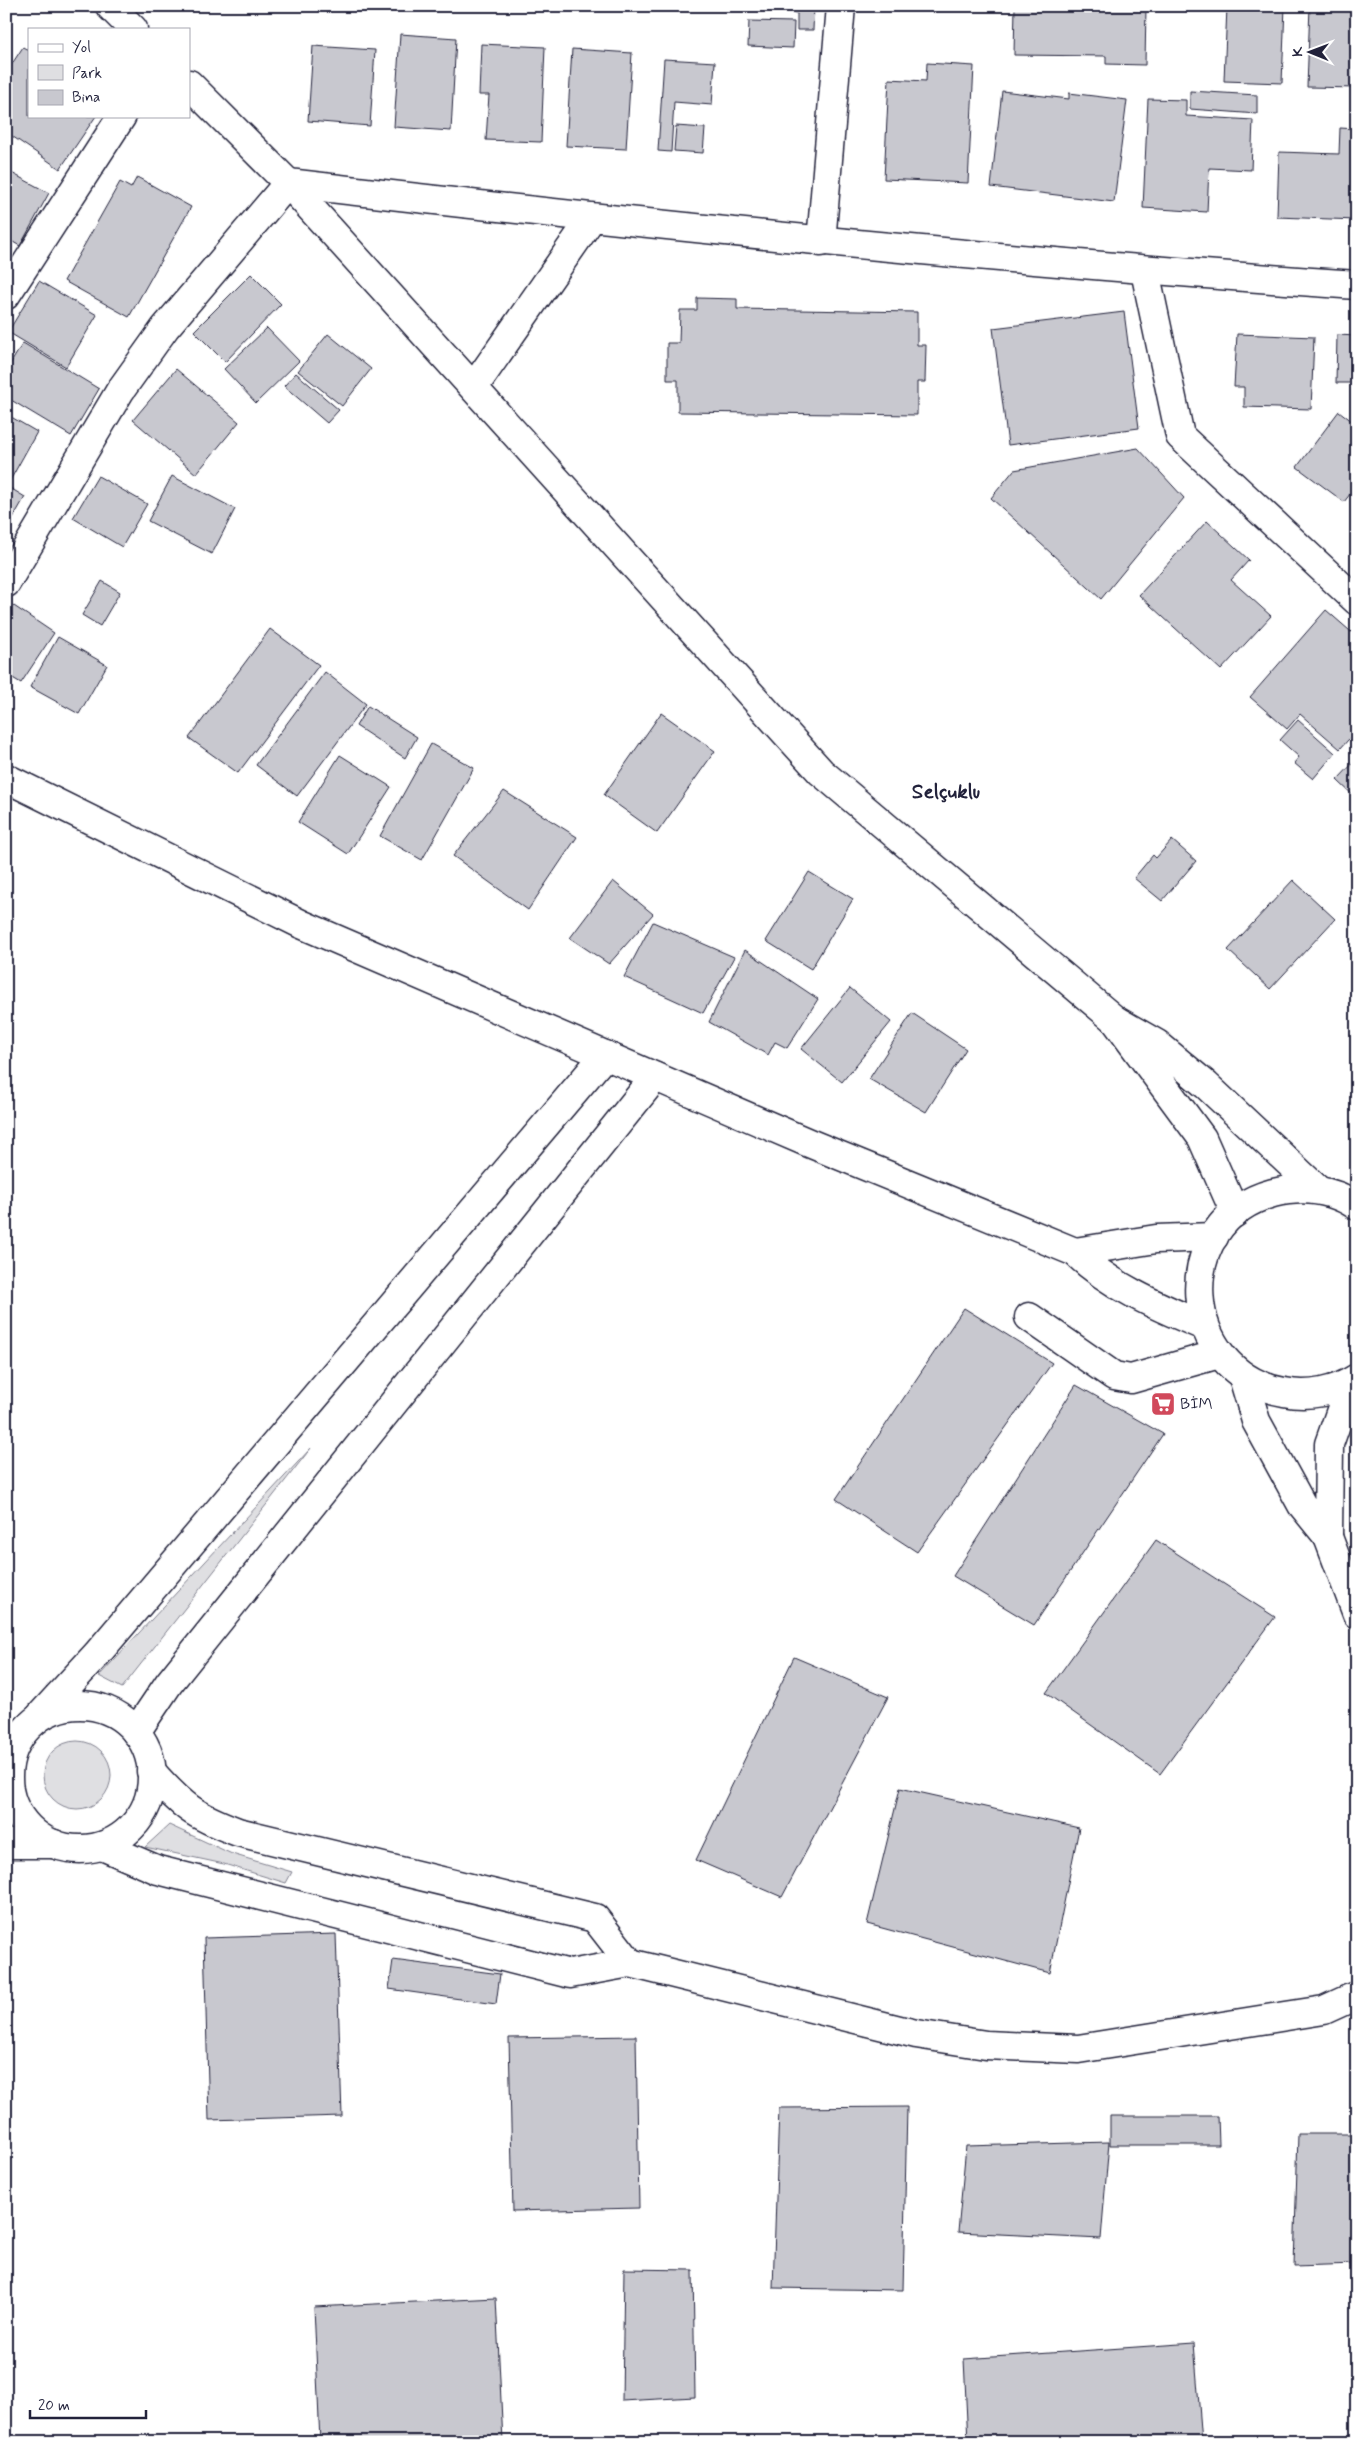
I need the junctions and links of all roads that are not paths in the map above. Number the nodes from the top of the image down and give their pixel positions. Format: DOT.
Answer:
graph roads {
  1 [pos="110,6"];
  2 [pos="841,6"];
  3 [pos="132,28"];
  4 [pos="190,85"];
  5 [pos="121,118"];
  6 [pos="288,183"];
  7 [pos="591,219"];
  8 [pos="821,242"];
  9 [pos="1145,271"];
  10 [pos="1357,285"];
  11 [pos="6,295"];
  12 [pos="474,387"];
  13 [pos="6,583"];
  14 [pos="1357,601"];
  15 [pos="6,778"];
  16 [pos="1115,1020"];
  17 [pos="605,1055"];
  18 [pos="655,1077"];
  19 [pos="1318,1190"];
  20 [pos="1357,1206"];
  21 [pos="1235,1212"];
  22 [pos="1214,1236"];
  23 [pos="1076,1252"];
  24 [pos="1029,1316"];
  25 [pos="1204,1326"];
  26 [pos="1219,1354"];
  27 [pos="1243,1377"];
  28 [pos="1354,1380"];
  29 [pos="1328,1537"];
  30 [pos="1357,1614"];
  31 [pos="41,1715"];
  32 [pos="136,1732"];
  33 [pos="10,1748"];
  34 [pos="151,1771"];
  35 [pos="6,1844"];
  36 [pos="54,1844"];
  37 [pos="102,1846"];
  38 [pos="630,1963"];
  39 [pos="1357,1995"];
  1 -- 3 [label="street"];
  2 -- 8 [label="street"];
  4 -- 6 [label="street"];
  5 -- 11 [label="street"];
  6 -- 7 [label="street"];
  6 -- 12 [label="street"];
  6 -- 13 [label="street"];
  7 -- 8 [label="street"];
  7 -- 12 [label="street"];
  8 -- 9 [label="street"];
  9 -- 10 [label="street"];
  9 -- 14 [label="street"];
  12 -- 16 [label="street"];
  15 -- 17 [label="street"];
  16 -- 19 [label="street"];
  16 -- 21 [label="street"];
  17 -- 18 [label="street"];
  17 -- 31 [label="street"];
  18 -- 23 [label="street"];
  18 -- 32 [label="street"];
  19 -- 20 [label="street"];
  19 -- 21 [label="street"];
  21 -- 22 [label="street"];
  22 -- 23 [label="street"];
  22 -- 25 [label="street"];
  23 -- 25 [label="street"];
  24 -- 26 [label="street"];
  25 -- 26 [label="street"];
  26 -- 27 [label="street"];
  27 -- 28 [label="street"];
  27 -- 29 [label="street"];
  28 -- 29 [label="street"];
  29 -- 30 [label="street"];
  31 -- 32 [label="street"];
  31 -- 33 [label="street"];
  32 -- 34 [label="street"];
  33 -- 36 [label="street"];
  34 -- 37 [label="street"];
  34 -- 38 [label="street"];
  35 -- 36 [label="street"];
  36 -- 37 [label="street"];
  37 -- 38 [label="street"];
  38 -- 39 [label="street"];
}
